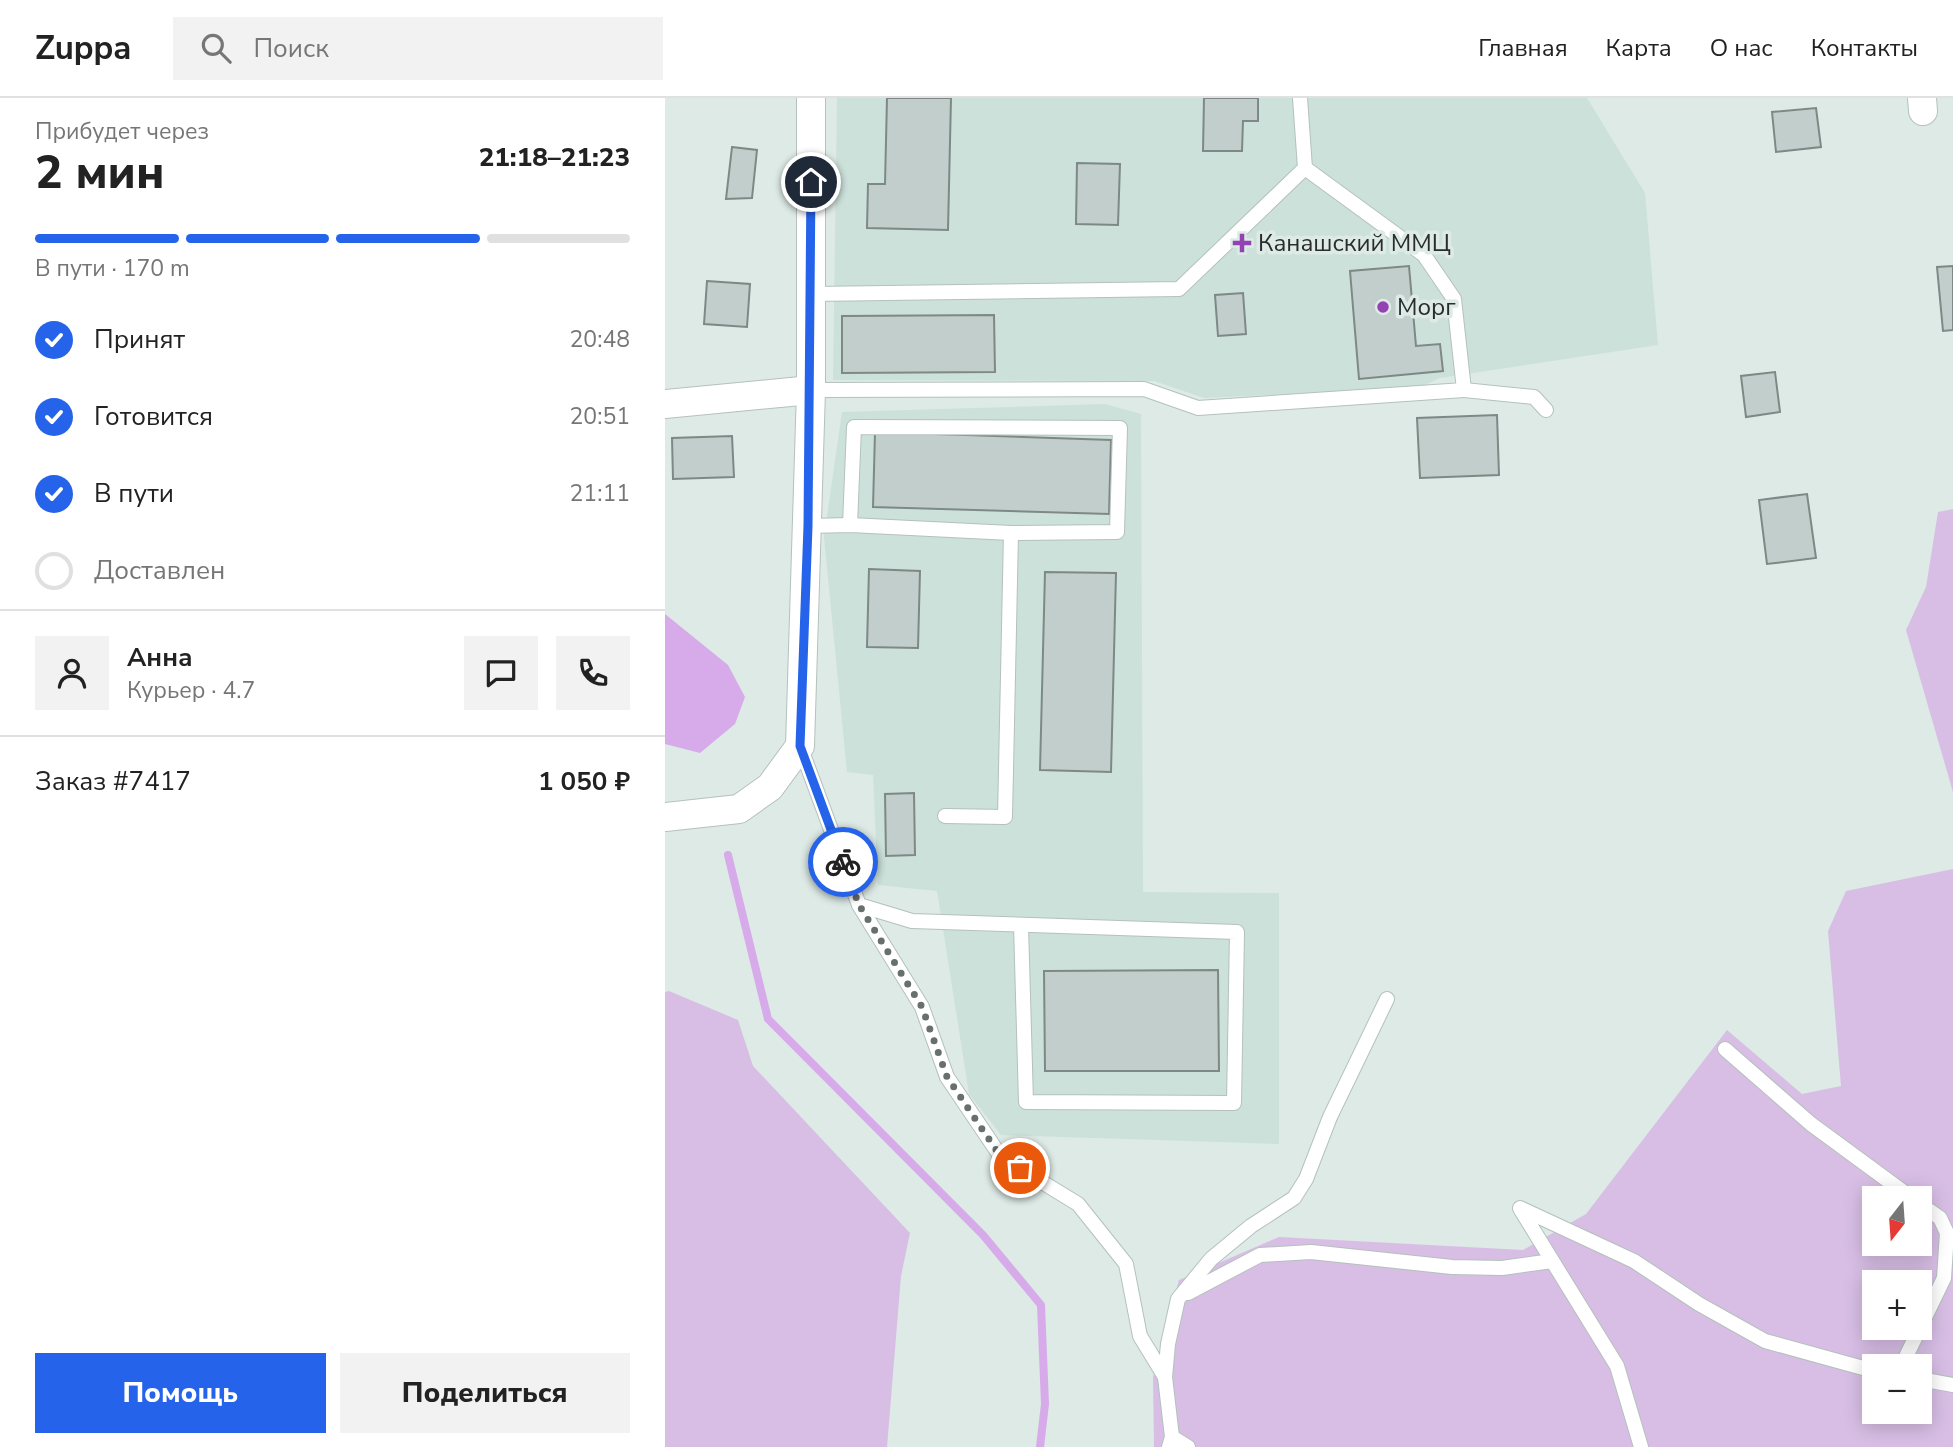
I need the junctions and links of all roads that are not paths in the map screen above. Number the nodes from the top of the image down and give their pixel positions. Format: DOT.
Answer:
graph roads {
  1 [pos="811,98"];
  2 [pos="1300,98"];
  3 [pos="1305,168"];
  4 [pos="812,294"];
  5 [pos="811,390"];
  6 [pos="1464,390"];
  7 [pos="665,404"];
  8 [pos="1546,410"];
  9 [pos="850,525"];
  10 [pos="808,526"];
  11 [pos="1011,533"];
  12 [pos="800,746"];
  13 [pos="944,816"];
  14 [pos="665,817"];
  15 [pos="859,905"];
  16 [pos="1021,925"];
  17 [pos="1387,999"];
  18 [pos="1725,1049"];
  19 [pos="1895,1186"];
  20 [pos="1932,1212"];
  21 [pos="1552,1261"];
  22 [pos="1178,1299"];
  23 [pos="1907,1354"];
  24 [pos="1862,1368"];
  25 [pos="1165,1377"];
  26 [pos="1932,1381"];
  27 [pos="1953,1385"];
  28 [pos="1171,1442"];
  29 [pos="1188,1447"];
  30 [pos="1641,1447"];
  1 -- 4 [label="street"];
  2 -- 3 [label="lane"];
  3 -- 4 [label="lane"];
  3 -- 6 [label="lane"];
  4 -- 5 [label="street"];
  5 -- 6 [label="lane"];
  5 -- 7 [label="street"];
  5 -- 10 [label="street"];
  6 -- 8 [label="lane"];
  9 -- 10 [label="lane"];
  9 -- 11 [label="lane"];
  9 -- 11 [label="lane"];
  10 -- 12 [label="street"];
  11 -- 13 [label="lane"];
  12 -- 14 [label="street"];
  12 -- 15 [label="lane"];
  15 -- 16 [label="lane"];
  15 -- 25 [label="lane"];
  16 -- 16 [label="lane"];
  17 -- 22 [label="lane"];
  18 -- 19 [label="lane"];
  20 -- 23 [label="lane"];
  21 -- 22 [label="lane"];
  21 -- 24 [label="lane"];
  21 -- 30 [label="lane"];
  22 -- 25 [label="lane"];
  25 -- 28 [label="lane"];
  26 -- 27 [label="lane"];
  28 -- 29 [label="lane"];
}
